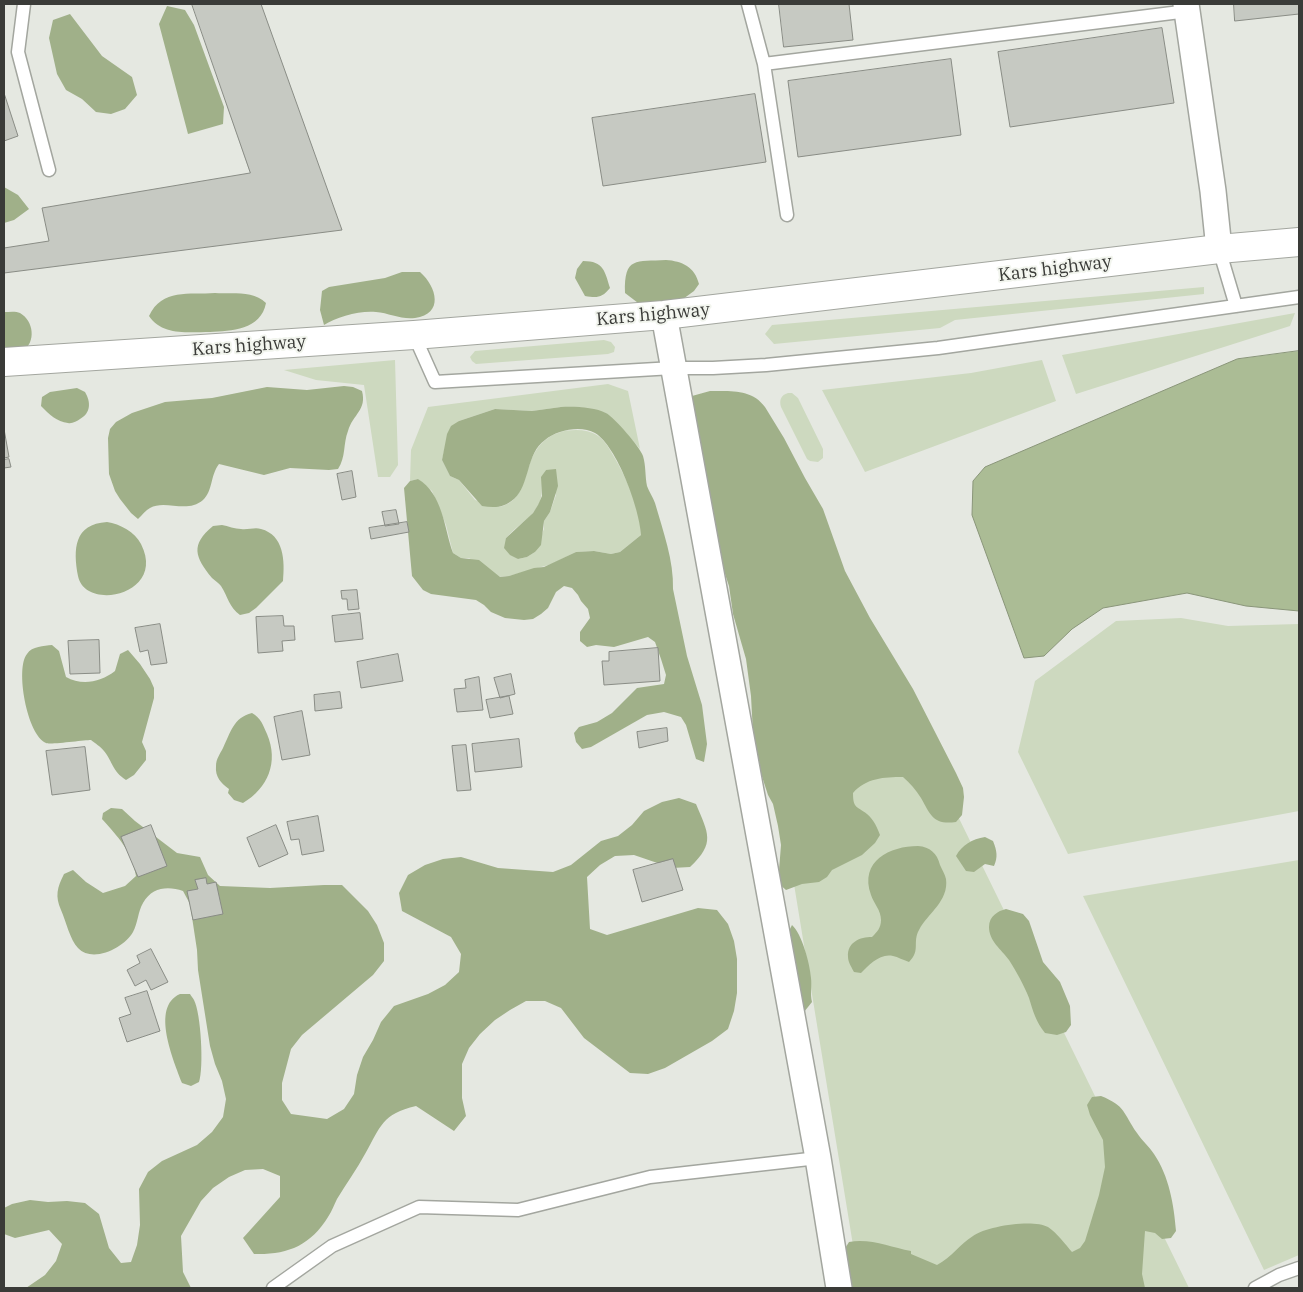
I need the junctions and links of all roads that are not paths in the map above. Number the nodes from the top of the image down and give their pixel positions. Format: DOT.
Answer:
graph roads {
  1 [pos="24,4"];
  2 [pos="748,4"];
  3 [pos="1187,7"];
  4 [pos="764,64"];
  5 [pos="49,170"];
  6 [pos="787,215"];
  7 [pos="1299,242"];
  8 [pos="1219,249"];
  9 [pos="1299,297"];
  10 [pos="1236,306"];
  11 [pos="664,315"];
  12 [pos="414,335"];
  13 [pos="4,362"];
  14 [pos="673,368"];
  15 [pos="818,1158"];
  16 [pos="1299,1268"];
  17 [pos="273,1288"];
  18 [pos="839,1288"];
  19 [pos="1254,1288"];
  1 -- 5 [label="lane"];
  2 -- 4 [label="lane"];
  3 -- 4 [label="lane"];
  3 -- 8 [label="street"];
  4 -- 6 [label="lane"];
  7 -- 8 [label="main road, Kars highway"];
  8 -- 10 [label="lane"];
  8 -- 11 [label="main road, Kars highway"];
  9 -- 10 [label="lane"];
  10 -- 14 [label="lane"];
  11 -- 12 [label="main road, Kars highway"];
  11 -- 14 [label="street"];
  12 -- 13 [label="main road, Kars highway"];
  12 -- 14 [label="lane"];
  14 -- 15 [label="street"];
  15 -- 17 [label="lane"];
  15 -- 18 [label="street"];
  16 -- 19 [label="lane"];
}
